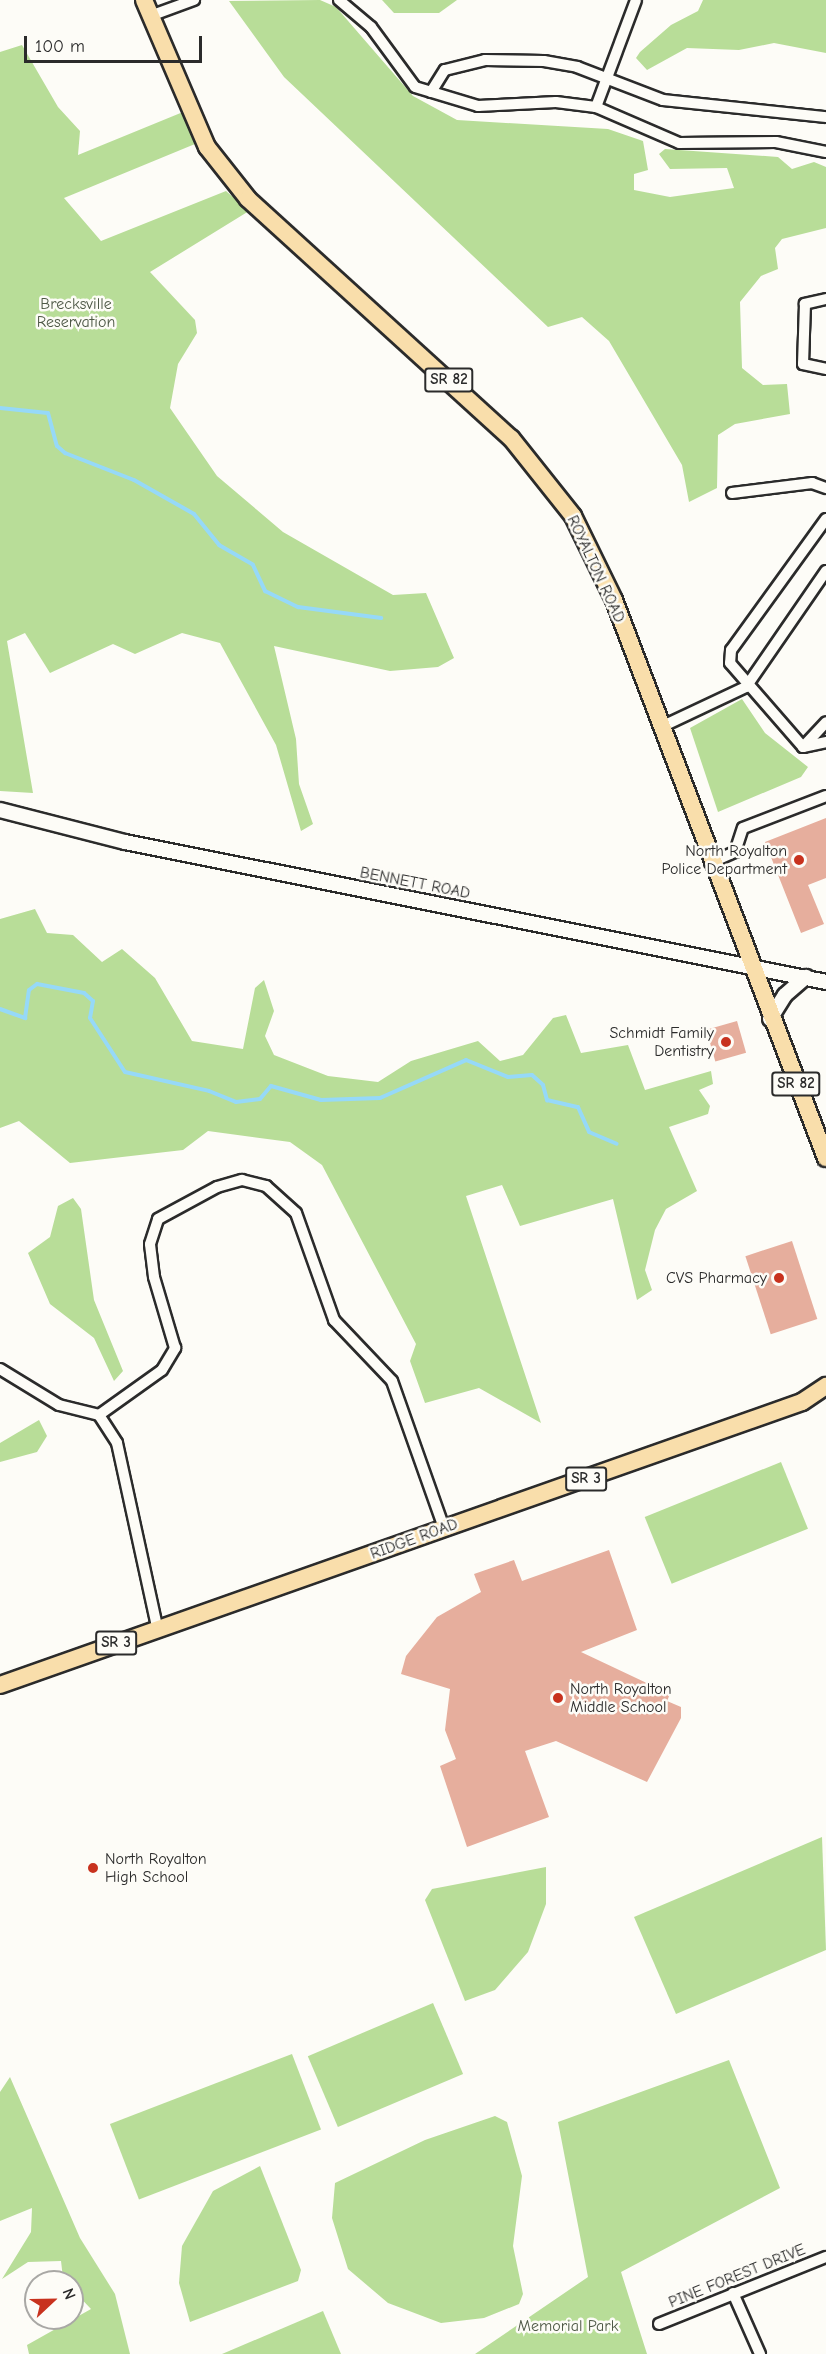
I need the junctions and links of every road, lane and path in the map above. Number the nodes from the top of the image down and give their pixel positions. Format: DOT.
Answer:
graph roads {
  1 [pos="194,0"];
  2 [pos="339,0"];
  3 [pos="636,0"];
  4 [pos="147,8"];
  5 [pos="607,78"];
  6 [pos="431,92"];
  7 [pos="596,107"];
  8 [pos="826,117"];
  9 [pos="826,152"];
  10 [pos="826,299"];
  11 [pos="826,369"];
  12 [pos="826,488"];
  13 [pos="732,493"];
  14 [pos="826,519"];
  15 [pos="826,571"];
  16 [pos="746,687"];
  17 [pos="826,722"];
  18 [pos="661,727"];
  19 [pos="826,742"];
  20 [pos="803,747"];
  21 [pos="826,796"];
  22 [pos="0,810"];
  23 [pos="710,863"];
  24 [pos="749,965"];
  25 [pos="806,977"];
  26 [pos="826,982"];
  27 [pos="770,1019"];
  28 [pos="826,1158"];
  29 [pos="2,1372"];
  30 [pos="826,1386"];
  31 [pos="99,1415"];
  32 [pos="444,1528"];
  33 [pos="157,1627"];
  34 [pos="0,1686"];
  35 [pos="826,2257"];
  36 [pos="733,2292"];
  37 [pos="659,2324"];
  38 [pos="759,2354"];
  1 -- 4 [label="street"];
  2 -- 6 [label="street"];
  3 -- 5 [label="street"];
  4 -- 18 [label="main road, ROYALTON ROAD / SR 82"];
  5 -- 6 [label="street"];
  5 -- 7 [label="street"];
  5 -- 8 [label="street"];
  6 -- 7 [label="street"];
  7 -- 9 [label="street"];
  10 -- 11 [label="street"];
  12 -- 13 [label="street"];
  14 -- 16 [label="street"];
  15 -- 16 [label="street"];
  16 -- 18 [label="street"];
  16 -- 20 [label="street"];
  17 -- 20 [label="street"];
  18 -- 23 [label="main road, ROYALTON ROAD / SR 82"];
  19 -- 20 [label="street"];
  21 -- 23 [label="street"];
  22 -- 24 [label="street, BENNETT ROAD"];
  23 -- 24 [label="main road, ROYALTON ROAD / SR 82"];
  24 -- 25 [label="street, BENNETT ROAD"];
  24 -- 27 [label="main road, ROYALTON ROAD / SR 82"];
  25 -- 26 [label="street, BENNETT ROAD"];
  25 -- 27 [label="street"];
  27 -- 28 [label="main road, ROYALTON ROAD / SR 82"];
  29 -- 31 [label="street"];
  30 -- 32 [label="main road, RIDGE ROAD / SR 3"];
  31 -- 32 [label="street"];
  31 -- 33 [label="street"];
  32 -- 33 [label="main road, RIDGE ROAD / SR 3"];
  33 -- 34 [label="main road, RIDGE ROAD / SR 3"];
  35 -- 36 [label="street, PINE FOREST DRIVE"];
  36 -- 37 [label="street, PINE FOREST DRIVE"];
  36 -- 38 [label="street"];
}
